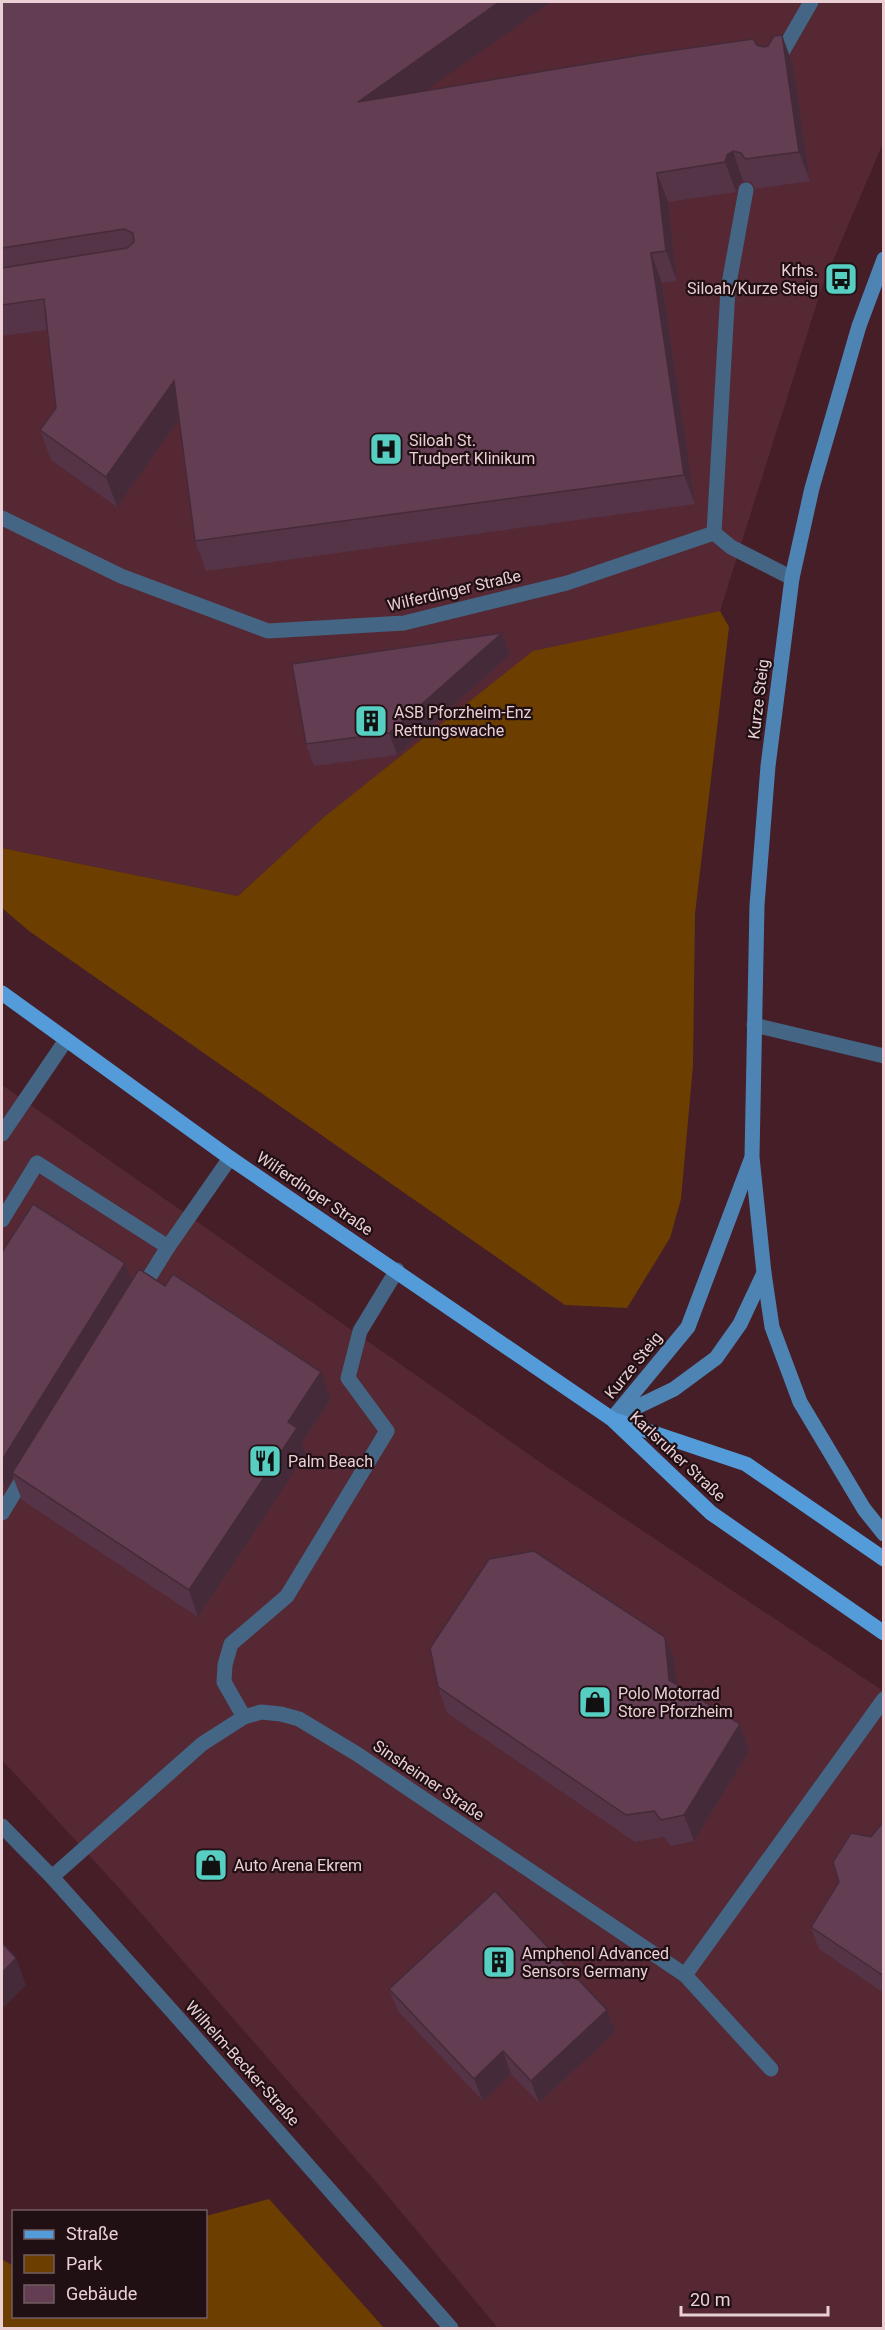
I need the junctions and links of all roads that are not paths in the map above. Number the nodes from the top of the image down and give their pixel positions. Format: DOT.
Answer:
graph roads {
  1 [pos="811,2"];
  2 [pos="773,67"];
  3 [pos="746,190"];
  4 [pos="884,259"];
  5 [pos="2,518"];
  6 [pos="714,533"];
  7 [pos="792,578"];
  8 [pos="2,993"];
  9 [pos="754,1025"];
  10 [pos="66,1040"];
  11 [pos="884,1056"];
  12 [pos="2,1134"];
  13 [pos="752,1157"];
  14 [pos="230,1158"];
  15 [pos="2,1220"];
  16 [pos="168,1247"];
  17 [pos="397,1270"];
  18 [pos="764,1273"];
  19 [pos="131,1306"];
  20 [pos="612,1419"];
  21 [pos="32,1464"];
  22 [pos="2,1513"];
  23 [pos="884,1534"];
  24 [pos="884,1559"];
  25 [pos="884,1634"];
  26 [pos="884,1699"];
  27 [pos="244,1717"];
  28 [pos="2,1826"];
  29 [pos="52,1877"];
  30 [pos="685,1975"];
  31 [pos="771,2070"];
  32 [pos="451,2328"];
  1 -- 2 [label="street"];
  3 -- 6 [label="street"];
  4 -- 7 [label="main road, Kurze Steig"];
  5 -- 6 [label="street, Wilferdinger Straße"];
  6 -- 7 [label="street"];
  7 -- 9 [label="main road, Kurze Steig"];
  8 -- 10 [label="main road, Wilferdinger Straße"];
  9 -- 11 [label="street"];
  9 -- 13 [label="main road, Kurze Steig"];
  10 -- 12 [label="street"];
  10 -- 14 [label="main road, Wilferdinger Straße"];
  13 -- 18 [label="main road, Kurze Steig"];
  13 -- 20 [label="main road, Kurze Steig"];
  14 -- 16 [label="street"];
  14 -- 17 [label="main road, Wilferdinger Straße"];
  15 -- 16 [label="street"];
  16 -- 19 [label="street"];
  17 -- 20 [label="main road, Wilferdinger Straße"];
  17 -- 27 [label="street"];
  18 -- 20 [label="main road, Kurze Steig"];
  18 -- 23 [label="main road"];
  20 -- 24 [label="main road, Karlsruher Straße"];
  20 -- 25 [label="main road, Karlsruher Straße"];
  21 -- 22 [label="street"];
  26 -- 30 [label="street"];
  27 -- 29 [label="street, Sinsheimer Straße"];
  27 -- 30 [label="street, Sinsheimer Straße"];
  28 -- 29 [label="street, Wilhelm-Becker-Straße"];
  29 -- 32 [label="street, Wilhelm-Becker-Straße"];
  30 -- 31 [label="street, Sinsheimer Straße"];
}
